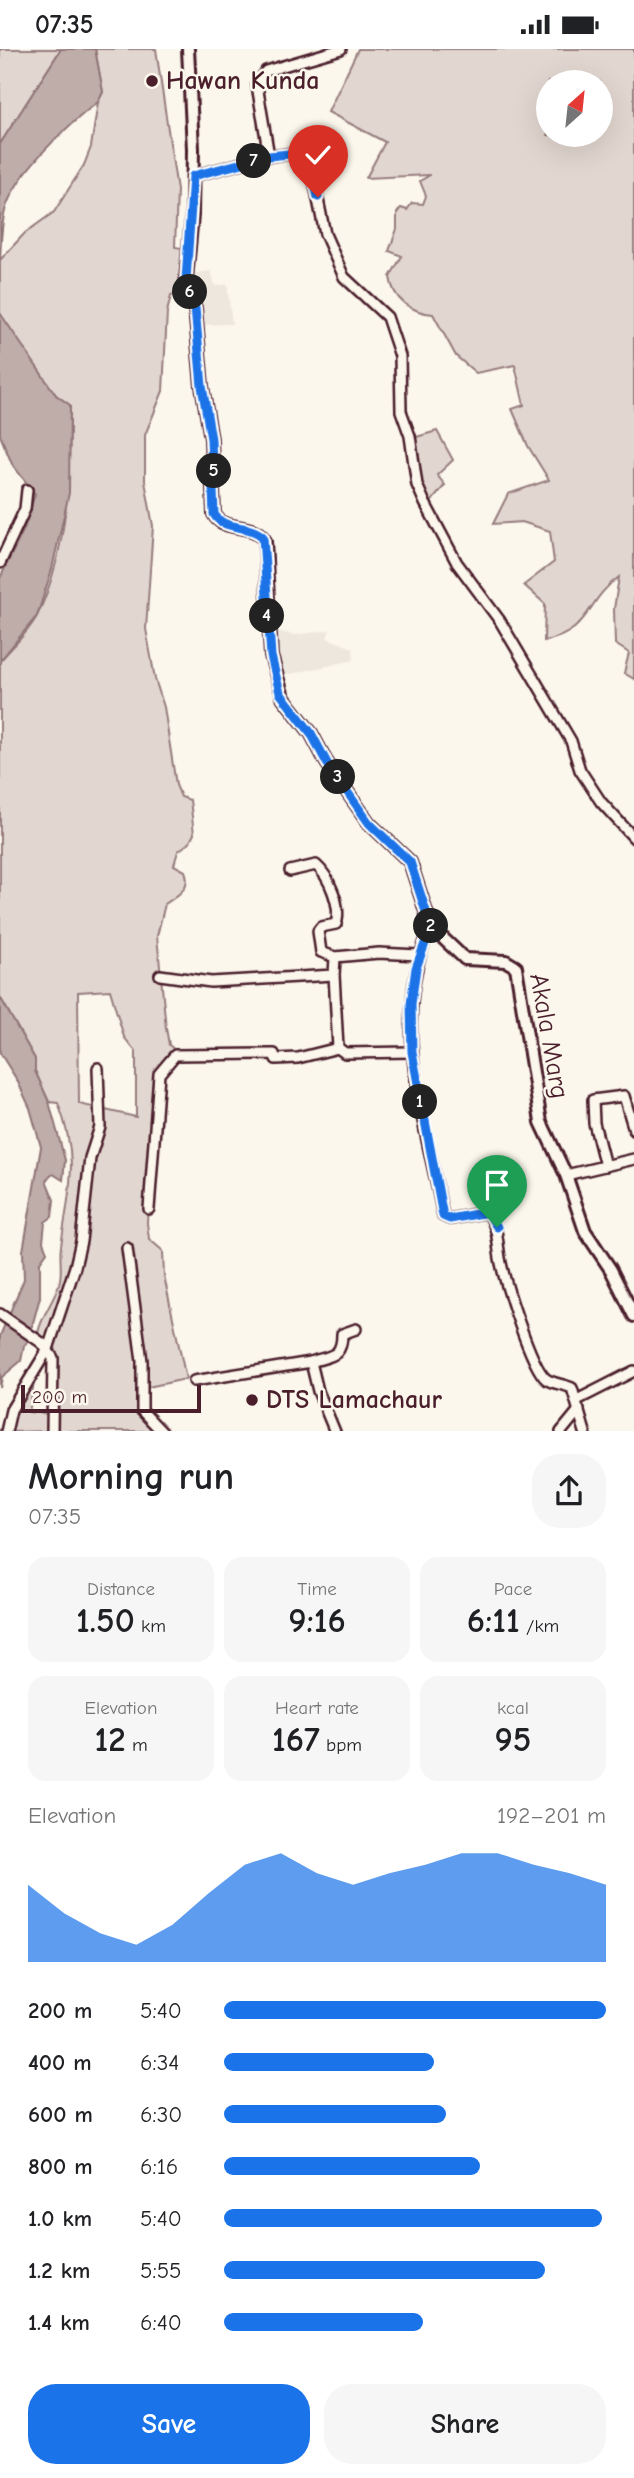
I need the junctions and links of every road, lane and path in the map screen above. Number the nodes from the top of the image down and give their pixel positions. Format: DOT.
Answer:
graph roads {
  1 [pos="188,49"];
  2 [pos="341,49"];
  3 [pos="269,156"];
  4 [pos="193,176"];
  5 [pos="27,490"];
  6 [pos="0,563"];
  7 [pos="634,838"];
  8 [pos="290,871"];
  9 [pos="431,927"];
  10 [pos="418,955"];
  11 [pos="335,957"];
  12 [pos="160,975"];
  13 [pos="334,975"];
  14 [pos="338,1048"];
  15 [pos="412,1052"];
  16 [pos="98,1068"];
  17 [pos="634,1130"];
  18 [pos="634,1159"];
  19 [pos="605,1165"];
  20 [pos="566,1175"];
  21 [pos="149,1209"];
  22 [pos="127,1248"];
  23 [pos="0,1314"];
  24 [pos="634,1316"];
  25 [pos="356,1328"];
  26 [pos="45,1346"];
  27 [pos="311,1362"];
  28 [pos="634,1371"];
  29 [pos="194,1381"];
  30 [pos="578,1405"];
  31 [pos="6,1431"];
  32 [pos="52,1431"];
  33 [pos="162,1431"];
  34 [pos="335,1431"];
  35 [pos="561,1431"];
  36 [pos="584,1431"];
  1 -- 4 [label="main road, Akala Marg"];
  2 -- 3 [label="street"];
  3 -- 4 [label="street"];
  3 -- 7 [label="street"];
  4 -- 9 [label="main road, Akala Marg"];
  5 -- 6 [label="street"];
  8 -- 11 [label="street"];
  9 -- 10 [label="street"];
  9 -- 20 [label="main road, Akala Marg"];
  10 -- 11 [label="street"];
  10 -- 15 [label="street"];
  11 -- 13 [label="street"];
  12 -- 13 [label="street"];
  13 -- 14 [label="street"];
  14 -- 15 [label="street"];
  14 -- 21 [label="street"];
  15 -- 30 [label="street"];
  16 -- 26 [label="street"];
  17 -- 19 [label="street"];
  18 -- 19 [label="street"];
  19 -- 20 [label="street"];
  20 -- 24 [label="main road, Akala Marg"];
  22 -- 33 [label="street"];
  23 -- 26 [label="street"];
  25 -- 27 [label="street"];
  26 -- 31 [label="street"];
  26 -- 32 [label="street"];
  27 -- 29 [label="street"];
  27 -- 34 [label="street"];
  28 -- 30 [label="street"];
  30 -- 35 [label="street"];
  30 -- 36 [label="street"];
}
